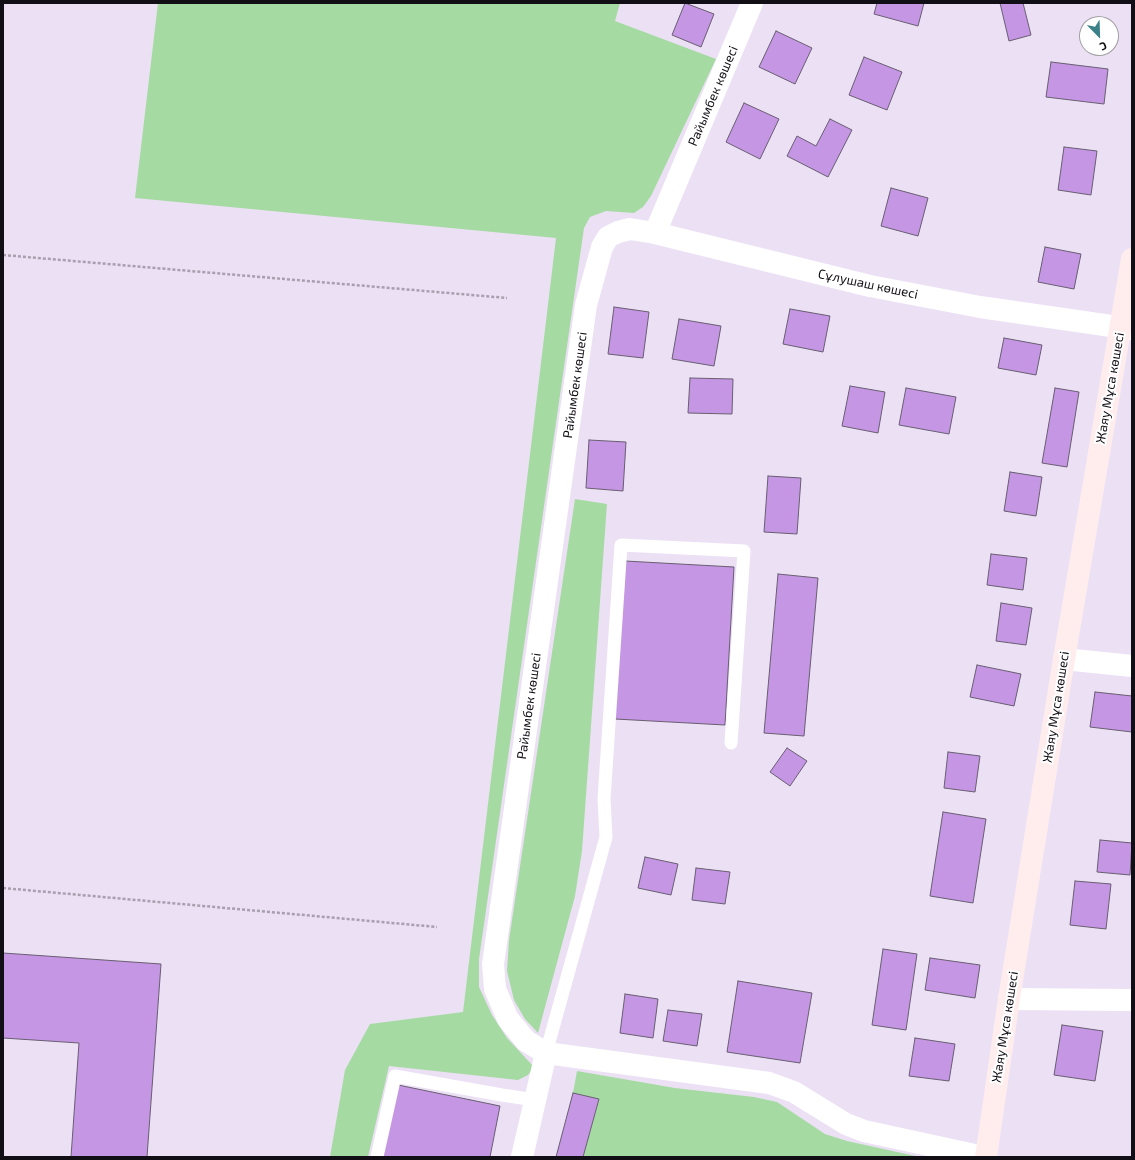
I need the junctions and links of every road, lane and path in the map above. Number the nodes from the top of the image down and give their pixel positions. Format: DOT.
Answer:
graph roads {
  1 [pos="752,3"];
  2 [pos="655,233"];
  3 [pos="608,237"];
  4 [pos="3,255"];
  5 [pos="1132,258"];
  6 [pos="507,298"];
  7 [pos="1126,329"];
  8 [pos="1064,659"];
  9 [pos="1132,666"];
  10 [pos="731,743"];
  11 [pos="3,888"];
  12 [pos="437,927"];
  13 [pos="1009,999"];
  14 [pos="1132,1000"];
  15 [pos="546,1053"];
  16 [pos="535,1100"];
  17 [pos="377,1157"];
  18 [pos="522,1157"];
  19 [pos="985,1157"];
  1 -- 2 [label="street, Райымбек көшесі"];
  2 -- 3 [label="street, Сұлушаш көшесі"];
  2 -- 7 [label="street, Сұлушаш көшесі"];
  3 -- 15 [label="street, Райымбек көшесі"];
  4 -- 6 [label="path"];
  5 -- 7 [label="street, Жаяу Мұса көшесі"];
  7 -- 8 [label="street, Жаяу Мұса көшесі"];
  8 -- 9 [label="street"];
  8 -- 13 [label="street, Жаяу Мұса көшесі"];
  10 -- 15 [label="lane"];
  11 -- 12 [label="path"];
  13 -- 14 [label="street"];
  13 -- 19 [label="street, Жаяу Мұса көшесі"];
  15 -- 16 [label="street"];
  15 -- 19 [label="street"];
  16 -- 17 [label="lane"];
  16 -- 18 [label="street"];
}
